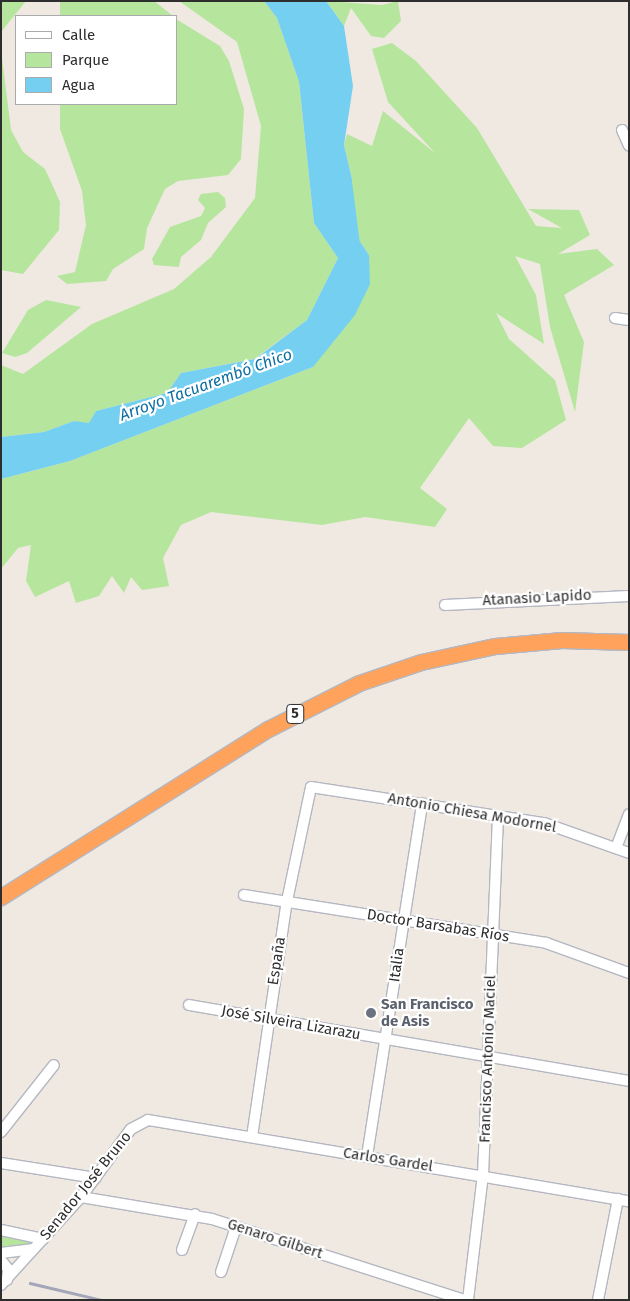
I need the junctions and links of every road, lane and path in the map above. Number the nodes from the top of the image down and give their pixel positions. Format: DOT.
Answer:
graph roads {
  1 [pos="622,130"];
  2 [pos="629,146"];
  3 [pos="615,318"];
  4 [pos="629,320"];
  5 [pos="629,596"];
  6 [pos="445,605"];
  7 [pos="629,642"];
  8 [pos="311,787"];
  9 [pos="422,803"];
  10 [pos="629,814"];
  11 [pos="498,818"];
  12 [pos="616,848"];
  13 [pos="629,853"];
  14 [pos="244,894"];
  15 [pos="1,898"];
  16 [pos="287,901"];
  17 [pos="404,921"];
  18 [pos="493,935"];
  19 [pos="629,973"];
  20 [pos="189,1005"];
  21 [pos="269,1018"];
  22 [pos="387,1039"];
  23 [pos="489,1055"];
  24 [pos="54,1065"];
  25 [pos="629,1081"];
  26 [pos="148,1120"];
  27 [pos="1,1132"];
  28 [pos="252,1137"];
  29 [pos="367,1156"];
  30 [pos="1,1162"];
  31 [pos="483,1175"];
  32 [pos="96,1178"];
  33 [pos="81,1197"];
  34 [pos="624,1200"];
  35 [pos="195,1214"];
  36 [pos="236,1226"];
  37 [pos="1,1230"];
  38 [pos="43,1240"];
  39 [pos="34,1249"];
  40 [pos="182,1250"];
  41 [pos="1,1252"];
  42 [pos="1,1260"];
  43 [pos="221,1272"];
  44 [pos="4,1283"];
  45 [pos="467,1300"];
  46 [pos="598,1300"];
  1 -- 2 [label="street"];
  3 -- 4 [label="street"];
  5 -- 6 [label="street, Atanasio Lapido"];
  7 -- 15 [label="highway, 5"];
  8 -- 9 [label="street, Antonio Chiesa Modornel"];
  8 -- 16 [label="street, España"];
  9 -- 11 [label="street, Antonio Chiesa Modornel"];
  9 -- 17 [label="street, Italia"];
  10 -- 12 [label="street"];
  11 -- 12 [label="street, Antonio Chiesa Modornel"];
  11 -- 18 [label="street, Francisco Antonio Maciel"];
  12 -- 13 [label="street, Antonio Chiesa Modornel"];
  14 -- 16 [label="street, Doctor Barsabas Ríos"];
  16 -- 17 [label="street, Doctor Barsabas Ríos"];
  16 -- 21 [label="street, España"];
  17 -- 18 [label="street, Doctor Barsabas Ríos"];
  17 -- 22 [label="street, Italia"];
  18 -- 19 [label="street, Doctor Barsabas Ríos"];
  18 -- 23 [label="street, Francisco Antonio Maciel"];
  20 -- 21 [label="street, José Silveira Lizarazu"];
  21 -- 22 [label="street, José Silveira Lizarazu"];
  21 -- 28 [label="street, España"];
  22 -- 23 [label="street, José Silveira Lizarazu"];
  22 -- 29 [label="street, Italia"];
  23 -- 25 [label="street, José Silveira Lizarazu"];
  23 -- 31 [label="street, Francisco Antonio Maciel"];
  24 -- 27 [label="street"];
  26 -- 28 [label="street, Carlos Gardel"];
  26 -- 32 [label="street, Senador José Bruno"];
  28 -- 29 [label="street, Carlos Gardel"];
  29 -- 31 [label="street, Carlos Gardel"];
  30 -- 32 [label="street"];
  31 -- 34 [label="street, Carlos Gardel"];
  31 -- 45 [label="street, Francisco Antonio Maciel"];
  32 -- 33 [label="street, Senador José Bruno"];
  33 -- 35 [label="street, Genaro Gilbert"];
  33 -- 38 [label="street, Senador José Bruno"];
  34 -- 46 [label="street"];
  35 -- 36 [label="street, Genaro Gilbert"];
  35 -- 40 [label="street"];
  36 -- 43 [label="street"];
  36 -- 45 [label="street, Genaro Gilbert"];
  37 -- 38 [label="street"];
  38 -- 39 [label="street, Senador José Bruno"];
  39 -- 41 [label="street"];
  39 -- 44 [label="street, Senador José Bruno"];
  42 -- 44 [label="street"];
}
